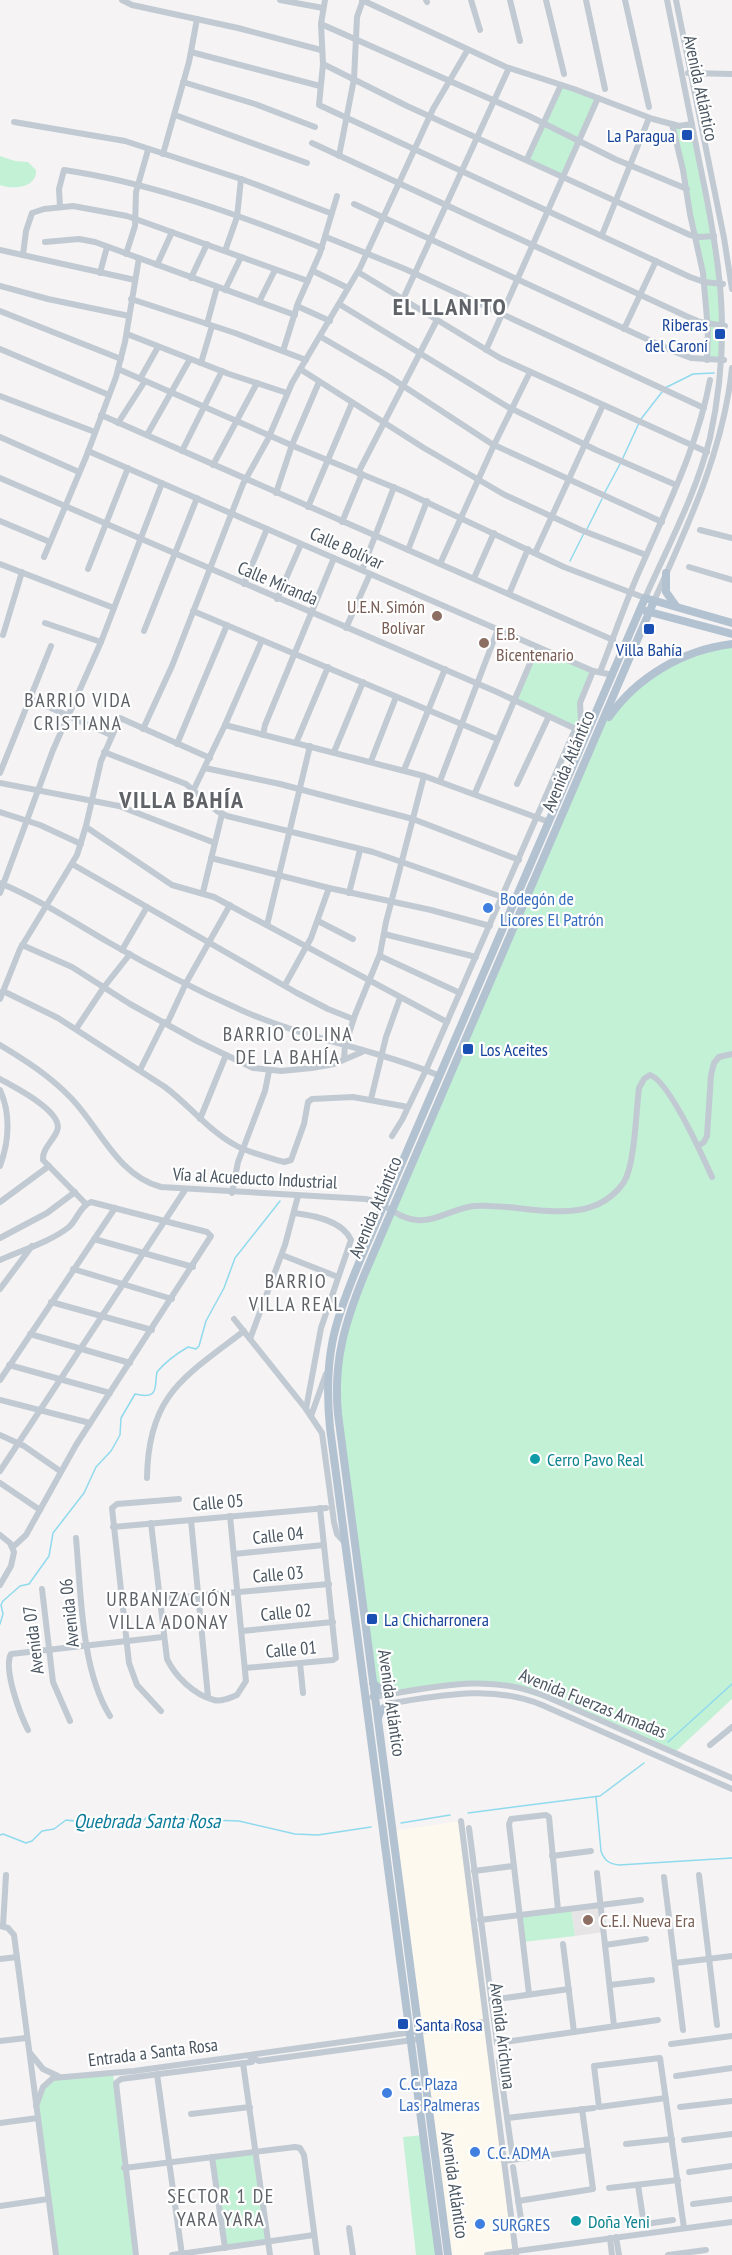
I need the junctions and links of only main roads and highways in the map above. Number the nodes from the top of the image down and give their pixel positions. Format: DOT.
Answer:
graph roads {
  1 [pos="666,573"];
  2 [pos="654,601"];
  3 [pos="678,608"];
  4 [pos="640,609"];
  5 [pos="650,612"];
  6 [pos="732,623"];
  7 [pos="732,634"];
  8 [pos="732,644"];
  9 [pos="597,735"];
  10 [pos="388,1207"];
  11 [pos="373,1683"];
  12 [pos="391,1694"];
  13 [pos="371,1702"];
  14 [pos="389,1704"];
  15 [pos="378,1719"];
  16 [pos="415,2037"];
  17 [pos="439,2255"];
  18 [pos="448,2255"];
  1 -- 3 [label="main road"];
  2 -- 3 [label="main road"];
  2 -- 4 [label="main road, Avenida Atlántico"];
  2 -- 5 [label="main road, Avenida Atlántico"];
  3 -- 6 [label="main road"];
  4 -- 5 [label="main road"];
  4 -- 10 [label="main road, Avenida Atlántico"];
  5 -- 7 [label="main road"];
  5 -- 9 [label="main road, Avenida Atlántico"];
  8 -- 9 [label="main road"];
  9 -- 10 [label="main road, Avenida Atlántico"];
  10 -- 11 [label="main road, Avenida Atlántico"];
  10 -- 13 [label="main road, Avenida Atlántico"];
  11 -- 12 [label="main road"];
  11 -- 13 [label="main road, Avenida Atlántico"];
  13 -- 15 [label="main road, Avenida Atlántico"];
  13 -- 16 [label="main road, Avenida Atlántico"];
  14 -- 15 [label="main road"];
  15 -- 16 [label="main road, Avenida Atlántico"];
  16 -- 17 [label="main road, Avenida Atlántico"];
  16 -- 18 [label="main road, Avenida Atlántico"];
}
